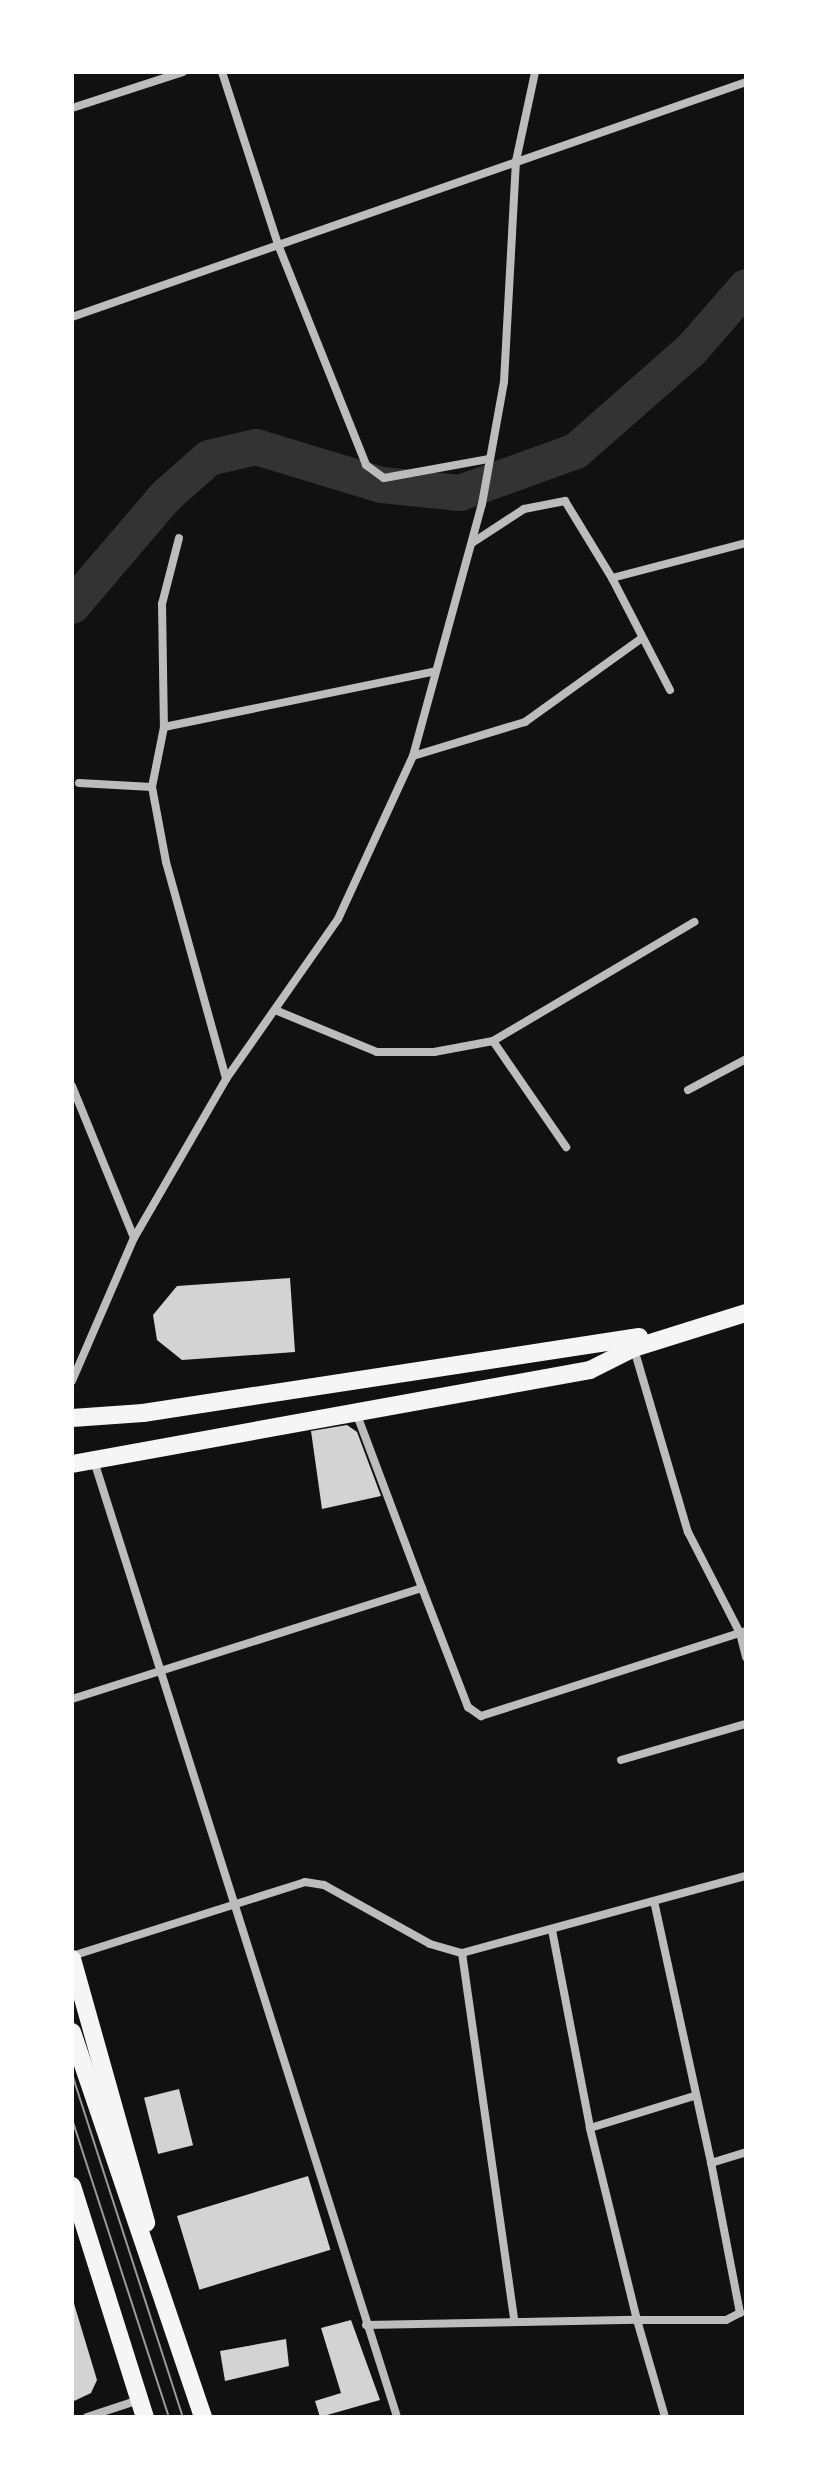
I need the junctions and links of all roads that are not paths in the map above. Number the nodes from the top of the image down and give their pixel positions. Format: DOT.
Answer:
graph roads {
  1 [pos="183,72"];
  2 [pos="222,72"];
  3 [pos="535,72"];
  4 [pos="746,82"];
  5 [pos="72,108"];
  6 [pos="516,161"];
  7 [pos="279,247"];
  8 [pos="72,317"];
  9 [pos="489,459"];
  10 [pos="179,538"];
  11 [pos="472,543"];
  12 [pos="746,543"];
  13 [pos="612,578"];
  14 [pos="642,638"];
  15 [pos="432,672"];
  16 [pos="670,690"];
  17 [pos="164,727"];
  18 [pos="413,756"];
  19 [pos="79,783"];
  20 [pos="152,787"];
  21 [pos="694,922"];
  22 [pos="275,1010"];
  23 [pos="493,1041"];
  24 [pos="746,1059"];
  25 [pos="226,1079"];
  26 [pos="72,1086"];
  27 [pos="688,1090"];
  28 [pos="566,1147"];
  29 [pos="134,1238"];
  30 [pos="746,1303"];
  31 [pos="746,1313"];
  32 [pos="634,1348"];
  33 [pos="72,1381"];
  34 [pos="357,1415"];
  35 [pos="72,1418"];
  36 [pos="94,1461"];
  37 [pos="72,1464"];
  38 [pos="422,1588"];
  39 [pos="743,1632"];
  40 [pos="746,1657"];
  41 [pos="160,1673"];
  42 [pos="72,1699"];
  43 [pos="746,1724"];
  44 [pos="621,1760"];
  45 [pos="746,1876"];
  46 [pos="654,1901"];
  47 [pos="239,1906"];
  48 [pos="552,1930"];
  49 [pos="462,1953"];
  50 [pos="72,1957"];
  51 [pos="72,2032"];
  52 [pos="694,2096"];
  53 [pos="590,2128"];
  54 [pos="746,2152"];
  55 [pos="711,2163"];
  56 [pos="72,2186"];
  57 [pos="72,2222"];
  58 [pos="91,2249"];
  59 [pos="155,2273"];
  60 [pos="514,2319"];
  61 [pos="637,2320"];
  62 [pos="366,2325"];
  63 [pos="142,2408"];
  64 [pos="87,2417"];
  65 [pos="203,2417"];
  66 [pos="397,2417"];
  67 [pos="665,2417"];
  1 -- 5 [label="street"];
  2 -- 7 [label="street"];
  3 -- 6 [label="street"];
  4 -- 6 [label="street"];
  6 -- 7 [label="street"];
  6 -- 9 [label="street"];
  7 -- 8 [label="street"];
  7 -- 9 [label="street"];
  9 -- 11 [label="street"];
  10 -- 17 [label="street"];
  11 -- 13 [label="street"];
  11 -- 15 [label="street"];
  12 -- 13 [label="street"];
  13 -- 14 [label="street"];
  14 -- 16 [label="street"];
  14 -- 18 [label="street"];
  15 -- 17 [label="street"];
  15 -- 18 [label="street"];
  17 -- 20 [label="street"];
  18 -- 22 [label="street"];
  19 -- 20 [label="street"];
  20 -- 25 [label="street"];
  21 -- 23 [label="street"];
  22 -- 23 [label="street"];
  22 -- 25 [label="street"];
  23 -- 28 [label="street"];
  24 -- 27 [label="street"];
  25 -- 29 [label="street"];
  26 -- 29 [label="street"];
  29 -- 33 [label="street"];
  30 -- 35 [label="main road"];
  31 -- 32 [label="main road"];
  32 -- 34 [label="main road"];
  32 -- 39 [label="street"];
  34 -- 36 [label="main road"];
  34 -- 38 [label="street"];
  36 -- 37 [label="main road"];
  36 -- 41 [label="street"];
  38 -- 39 [label="street"];
  38 -- 41 [label="street"];
  39 -- 40 [label="street"];
  41 -- 42 [label="street"];
  41 -- 47 [label="street"];
  43 -- 44 [label="street"];
  45 -- 46 [label="street"];
  46 -- 48 [label="street"];
  46 -- 52 [label="street"];
  47 -- 49 [label="street"];
  47 -- 50 [label="street"];
  47 -- 62 [label="street"];
  48 -- 49 [label="street"];
  48 -- 53 [label="street"];
  49 -- 60 [label="street"];
  50 -- 59 [label="main road"];
  51 -- 59 [label="main road"];
  52 -- 53 [label="street"];
  52 -- 55 [label="street"];
  53 -- 61 [label="street"];
  54 -- 55 [label="street"];
  55 -- 61 [label="street"];
  56 -- 58 [label="main road"];
  57 -- 58 [label="main road"];
  58 -- 63 [label="main road"];
  59 -- 65 [label="main road"];
  60 -- 61 [label="street"];
  60 -- 62 [label="street"];
  61 -- 67 [label="street"];
  62 -- 66 [label="street"];
  63 -- 64 [label="street"];
}
